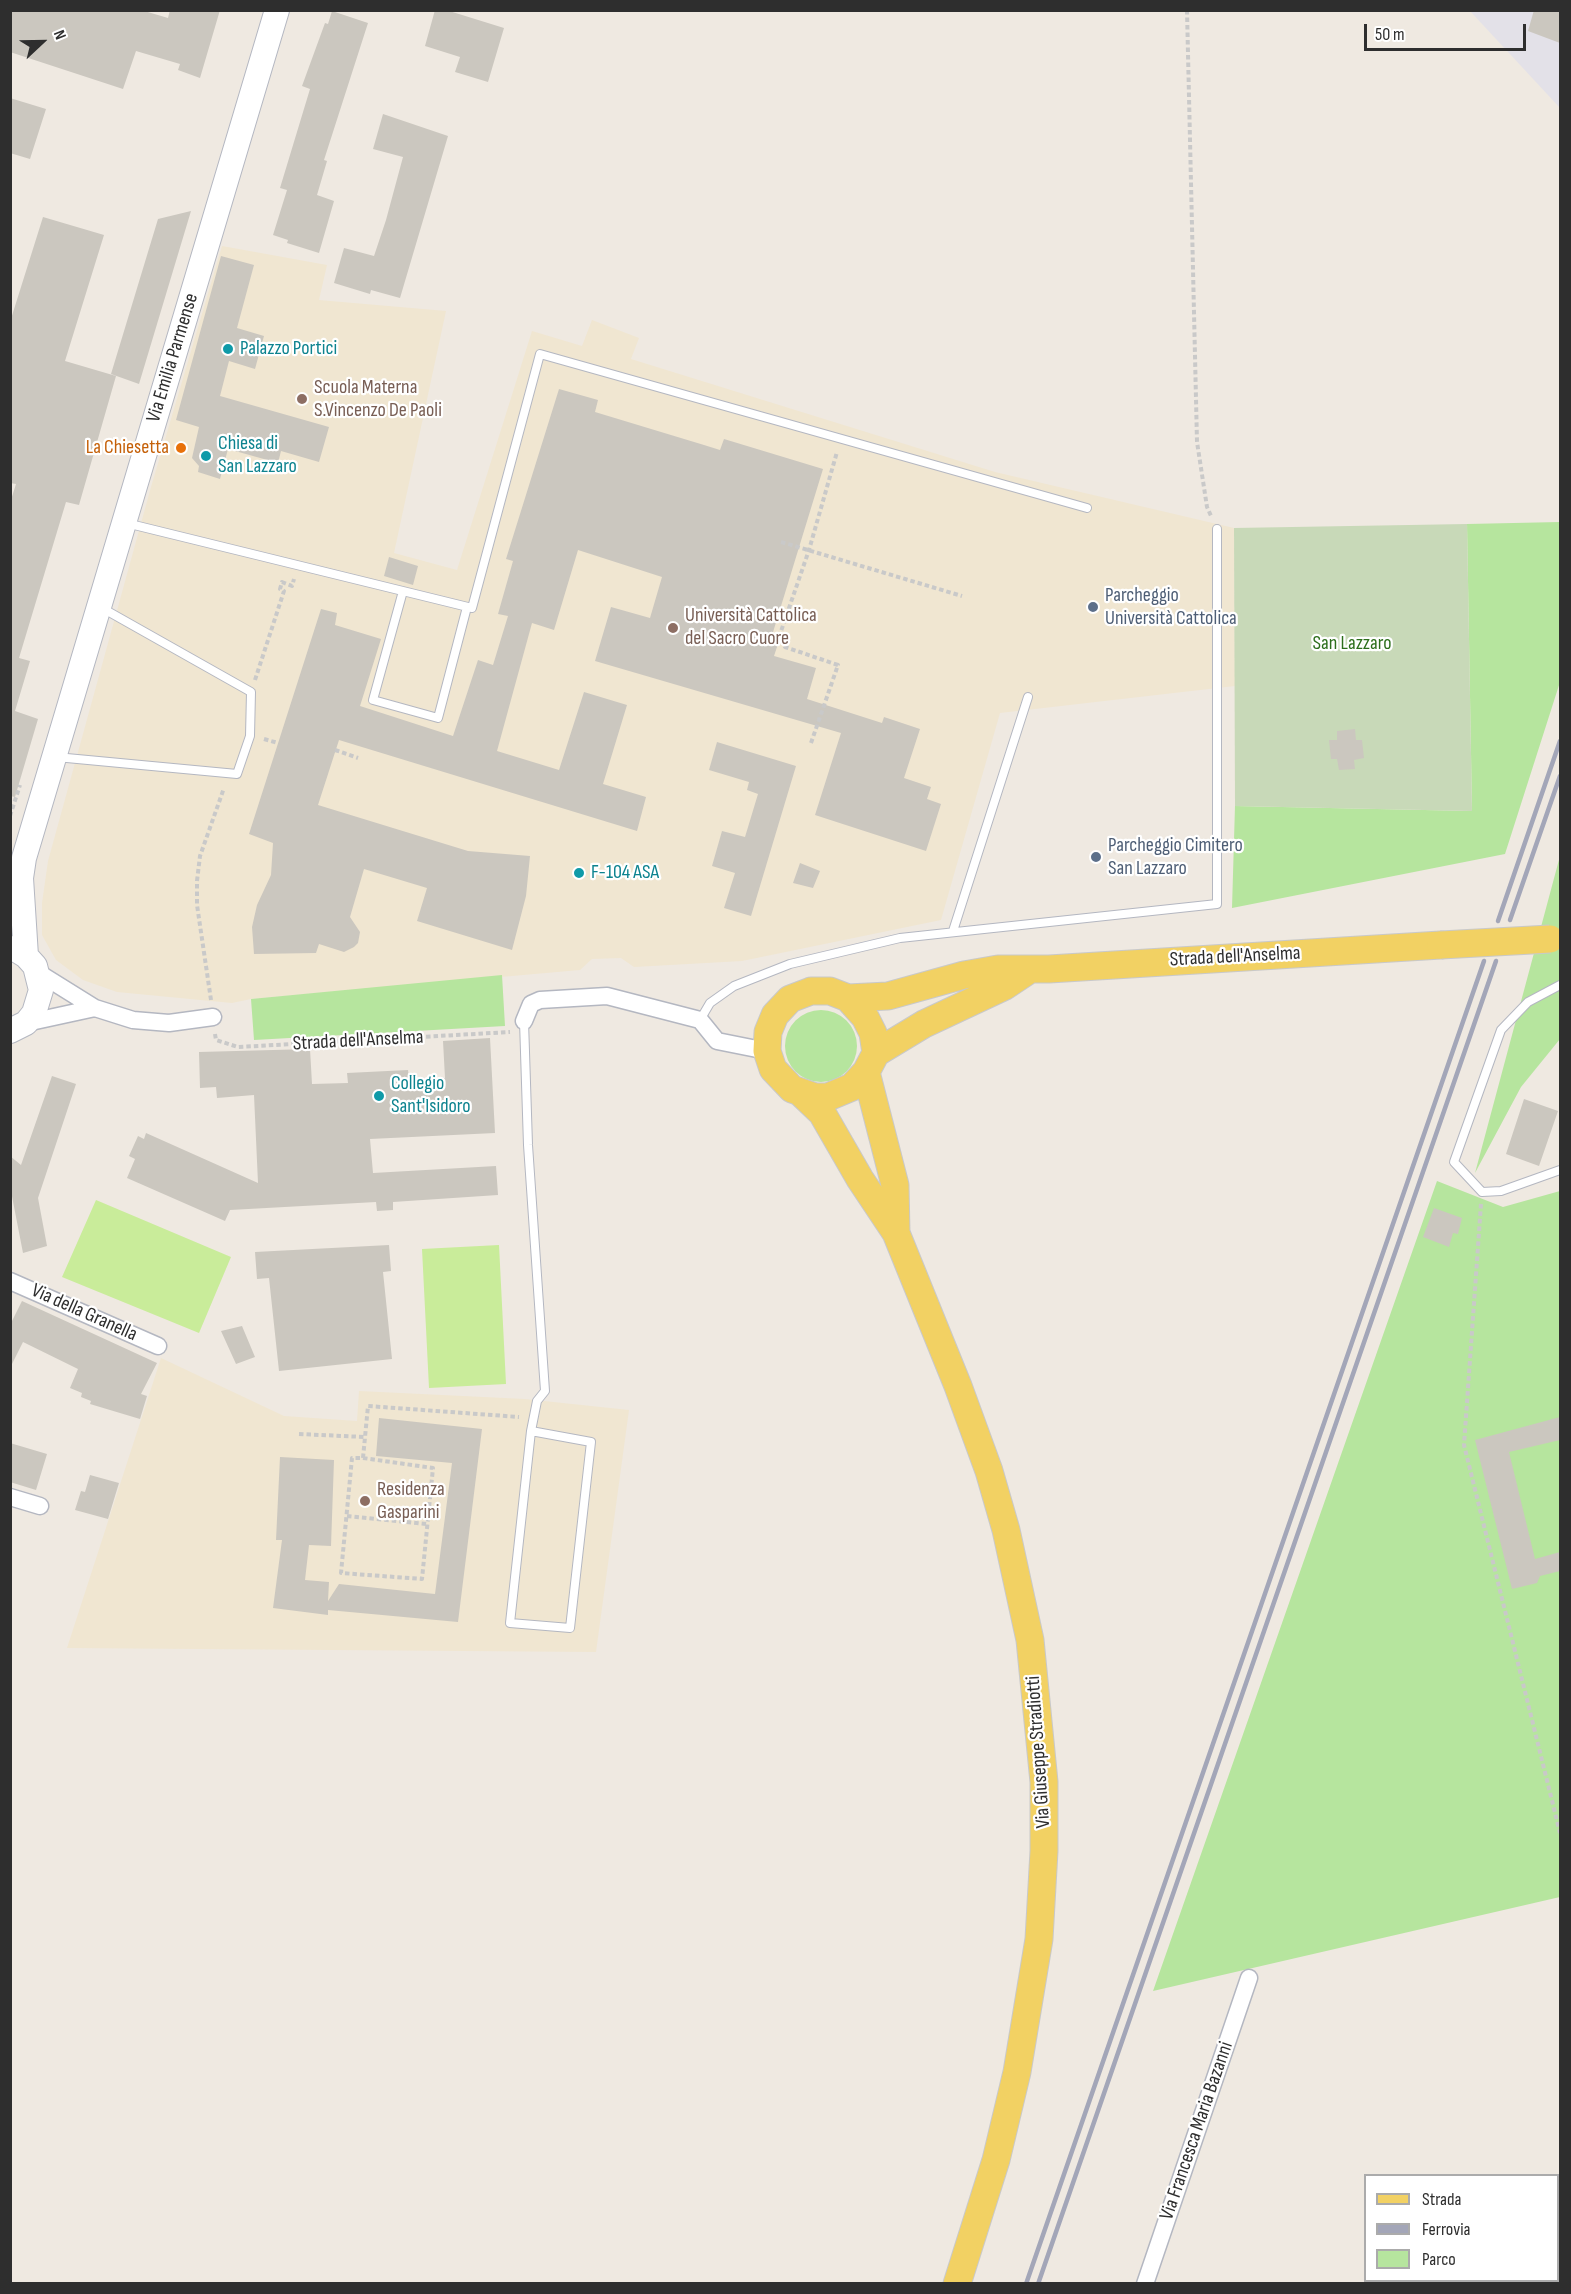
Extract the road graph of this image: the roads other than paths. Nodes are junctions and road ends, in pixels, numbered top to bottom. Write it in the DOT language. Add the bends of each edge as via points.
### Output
graph roads {
  1 [pos="277,10"];
  2 [pos="1087,508"];
  3 [pos="123,522"];
  4 [pos="1217,529"];
  5 [pos="403,591"];
  6 [pos="98,606"];
  7 [pos="470,607"];
  8 [pos="1028,697"];
  9 [pos="53,757"];
  10 [pos="16,887"];
  11 [pos="953,931"];
  12 [pos="1555,938"];
  13 [pos="24,956"];
  14 [pos="1029,970"];
  15 [pos="1560,985"];
  16 [pos="848,998"];
  17 [pos="95,1008"];
  18 [pos="213,1017"];
  19 [pos="700,1020"];
  20 [pos="524,1026"];
  21 [pos="18,1027"];
  22 [pos="767,1051"];
  23 [pos="871,1063"];
  24 [pos="802,1094"];
  25 [pos="1560,1170"];
  26 [pos="896,1233"];
  27 [pos="10,1281"];
  28 [pos="158,1346"];
  29 [pos="531,1431"];
  30 [pos="10,1497"];
  31 [pos="40,1506"];
  32 [pos="1249,1978"];
  33 [pos="957,2283"];
  34 [pos="1145,2283"];
  1 -- 3 [label="main road, Via Emilia Parmense"];
  2 -- 7 [label="lane" via="540,354"];
  3 -- 5 [label="lane"];
  3 -- 6 [label="main road, Via Emilia Parmense"];
  4 -- 11 [label="lane" via="1217,904"];
  5 -- 7 [label="lane"];
  5 -- 7 [label="lane" via="373,700 438,718"];
  6 -- 9 [label="main road, Via Emilia Parmense"];
  6 -- 9 [label="lane" via="251,692 250,736 237,774"];
  8 -- 11 [label="lane"];
  9 -- 10 [label="main road, Via Emilia Parmense"];
  10 -- 13 [label="main road, Via Emilia Parmense"];
  11 -- 19 [label="lane" via="900,938 790,964 720,994"];
  12 -- 14 [label="main road, Strada dell'Anselma, bridge"];
  13 -- 17 [label="street" via="42,975"];
  13 -- 21 [label="main road, Via Emilia Parmense" via="41,990 34,1014"];
  14 -- 16 [label="main road, Strada dell'Anselma" via="998,969 888,996"];
  14 -- 23 [label="main road, Strada dell'Anselma" via="1005,986 924,1024"];
  15 -- 25 [label="lane" via="1528,1002 1501,1030 1454,1162 1482,1192 1501,1191"];
  16 -- 22 [label="main road" via="821,990 790,999 775,1015 768,1032"];
  16 -- 23 [label="main road" via="873,1033"];
  17 -- 18 [label="street" via="133,1020 157,1022"];
  17 -- 21 [label="street"];
  19 -- 20 [label="street" via="607,996 540,999 531,1004"];
  19 -- 22 [label="street" via="717,1041"];
  20 -- 29 [label="lane" via="545,1391 537,1401"];
  22 -- 24 [label="main road" via="784,1084"];
  23 -- 24 [label="main road" via="852,1087 841,1093 815,1097"];
  23 -- 26 [label="main road, Via Giuseppe Stradiotti" via="895,1185"];
  24 -- 26 [label="main road, Via Giuseppe Stradiotti" via="822,1113"];
  26 -- 33 [label="main road, Via Giuseppe Stradiotti" via="958,1386 1006,1530 1030,1640 1044,1782 1041,1906 1032,1997 996,2160"];
  27 -- 28 [label="street, Via della Granella"];
  29 -- 29 [label="lane" via="510,1623 570,1628 591,1442"];
  30 -- 31 [label="street"];
  32 -- 34 [label="street, Via Francesca Maria Bazanni"];
}
